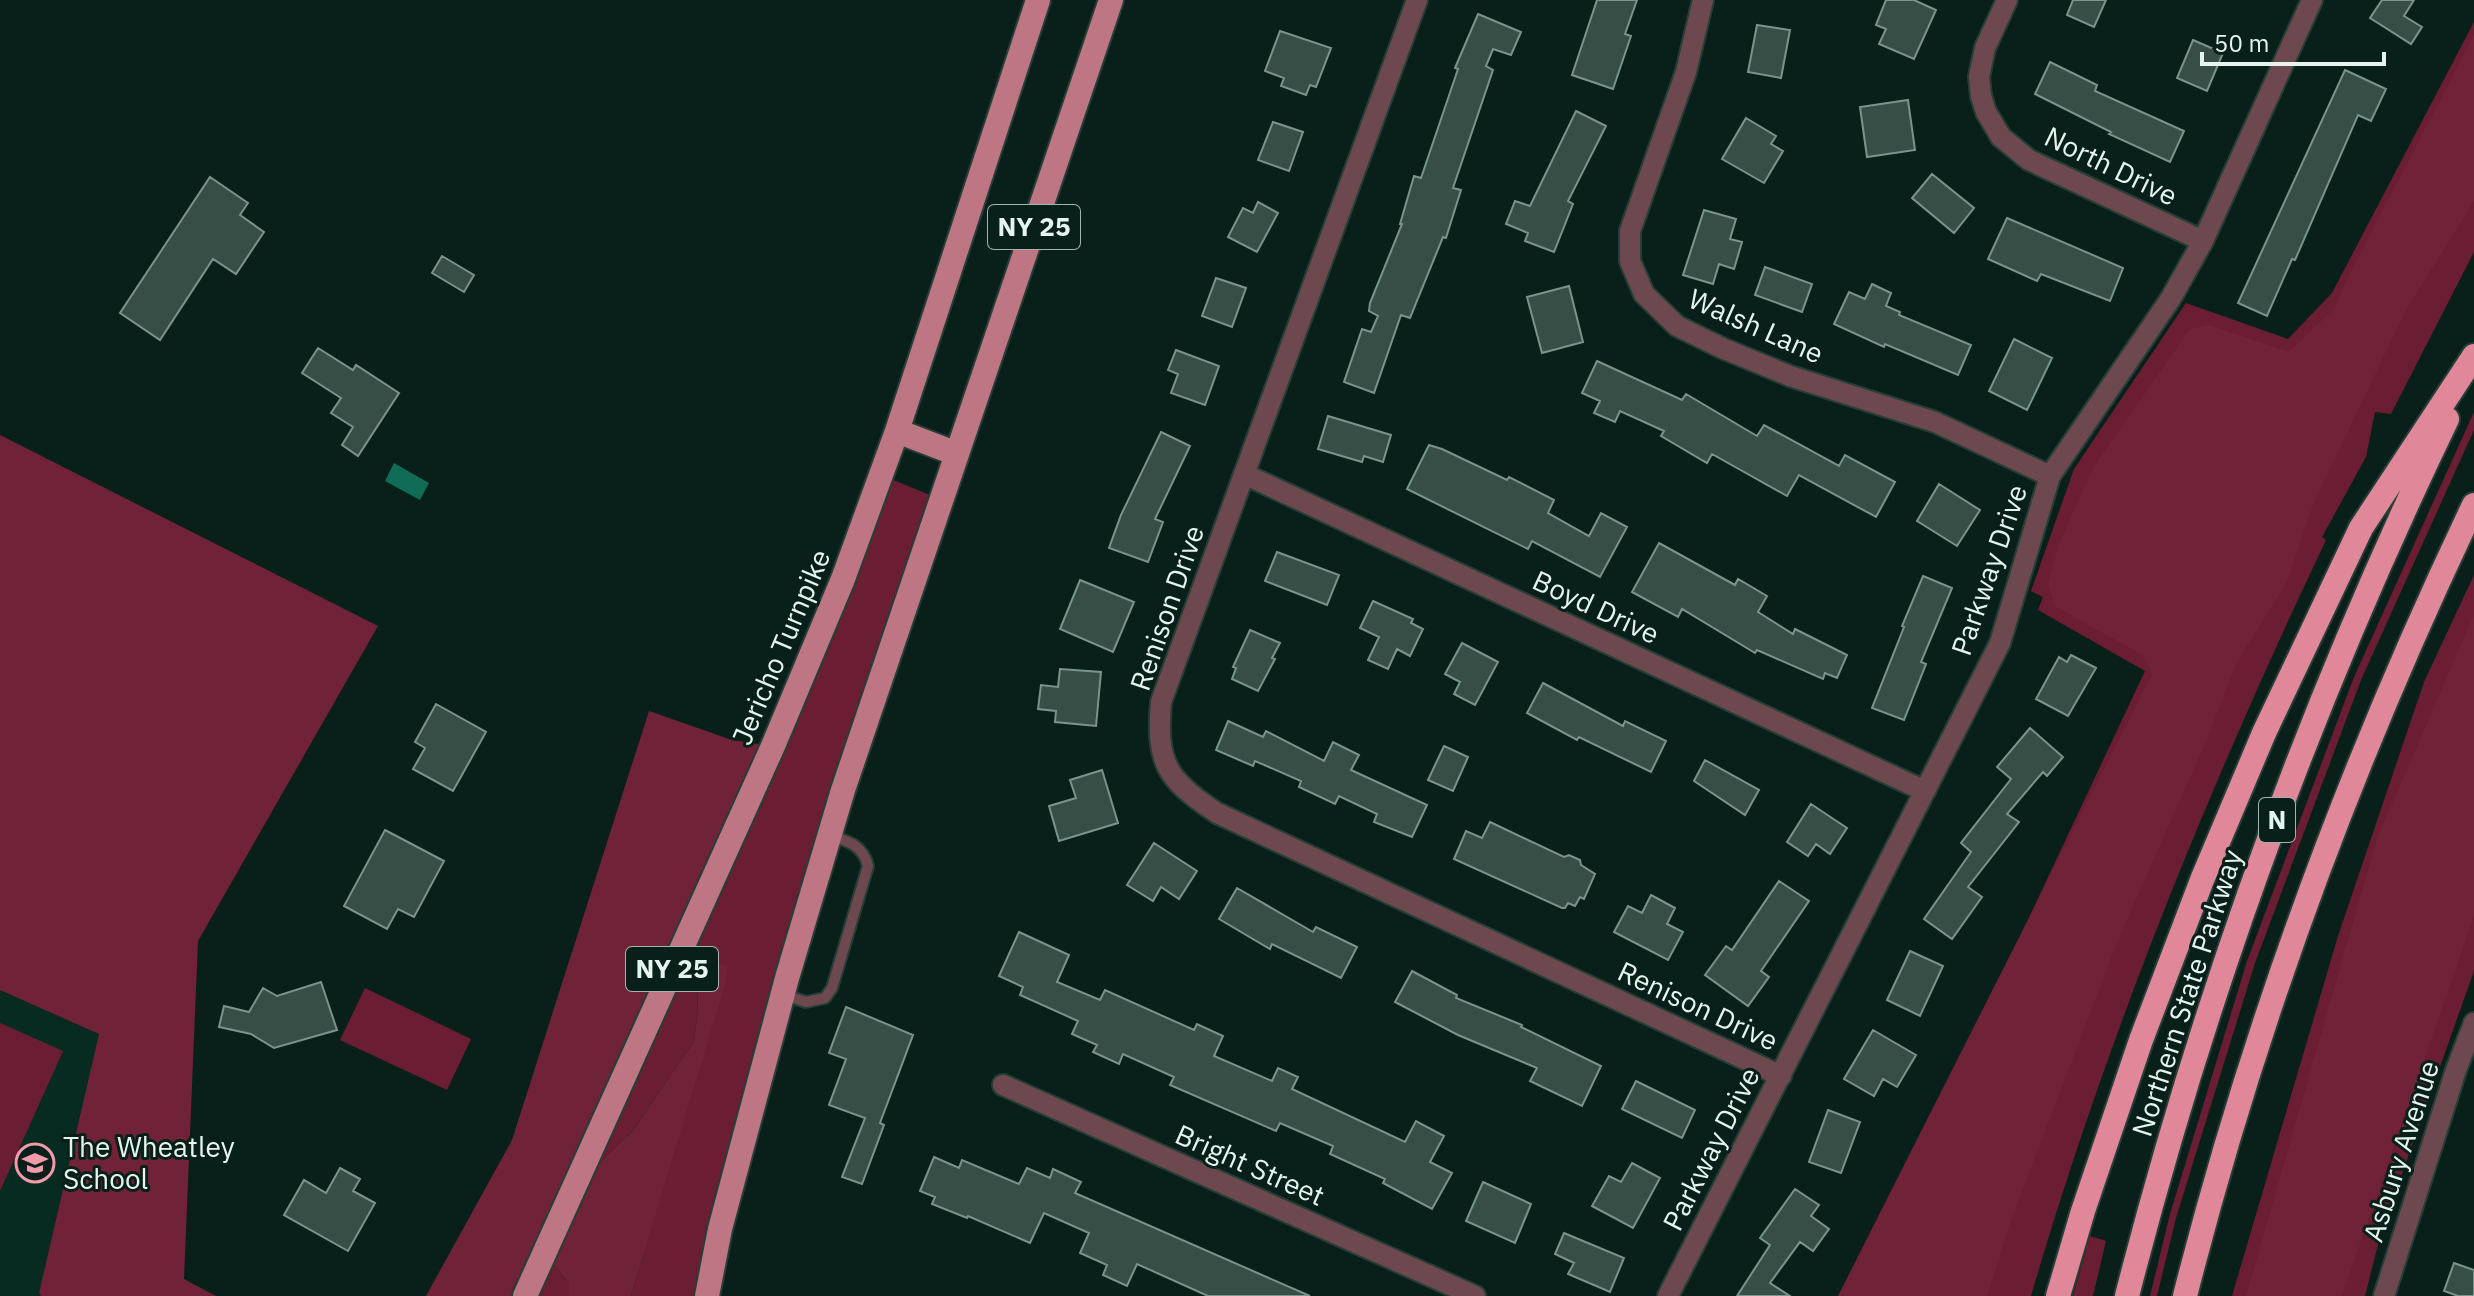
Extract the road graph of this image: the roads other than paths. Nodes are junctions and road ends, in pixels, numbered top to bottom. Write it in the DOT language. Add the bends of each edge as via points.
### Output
graph roads {
  1 [pos="1038,0"];
  2 [pos="1111,0"];
  3 [pos="1417,0"];
  4 [pos="1703,0"];
  5 [pos="2007,0"];
  6 [pos="2312,0"];
  7 [pos="2203,241"];
  8 [pos="2474,356"];
  9 [pos="2474,362"];
  10 [pos="897,431"];
  11 [pos="957,454"];
  12 [pos="1244,474"];
  13 [pos="2050,476"];
  14 [pos="2474,505"];
  15 [pos="1925,791"];
  16 [pos="829,835"];
  17 [pos="782,995"];
  18 [pos="2474,1023"];
  19 [pos="1781,1076"];
  20 [pos="1003,1085"];
  21 [pos="720,1229"];
  22 [pos="525,1296"];
  23 [pos="700,1296"];
  24 [pos="707,1296"];
  25 [pos="1475,1296"];
  26 [pos="1668,1296"];
  27 [pos="2058,1296"];
  28 [pos="2127,1296"];
  29 [pos="2185,1296"];
  30 [pos="2384,1296"];
  1 -- 10 [label="main road, Jericho Turnpike / NY 25"];
  2 -- 11 [label="main road, NY 25"];
  3 -- 12 [label="street, Renison Drive"];
  4 -- 13 [label="street, Walsh Lane" via="1686,72 1630,231 1630,261 1644,294 1677,326 1722,348 1790,376 1935,422"];
  5 -- 7 [label="street, North Drive" via="1985,48 1979,77 1986,112 2001,137 2029,160"];
  6 -- 7 [label="street, Parkway Drive"];
  7 -- 13 [label="street, Parkway Drive" via="2171,298"];
  8 -- 27 [label="highway" via="2361,528 2264,733 2141,1040"];
  9 -- 28 [label="highway, Northern State Parkway / N" via="2369,590 2271,837 2186,1087"];
  10 -- 11 [label="main road"];
  10 -- 22 [label="main road, Jericho Turnpike / NY 25" via="797,691"];
  11 -- 16 [label="main road, NY 25"];
  12 -- 15 [label="street, Boyd Drive"];
  12 -- 19 [label="street, Renison Drive" via="1161,702 1158,738 1177,782 1217,813"];
  13 -- 15 [label="street, Parkway Drive" via="2000,643"];
  14 -- 29 [label="highway, N" via="2382,711 2292,946"];
  15 -- 19 [label="street, Parkway Drive"];
  16 -- 17 [label="main road, NY 25"];
  16 -- 17 [label="lane" via="855,844 866,856 864,882 825,998 806,1002"];
  17 -- 21 [label="main road, NY 25"];
  18 -- 30 [label="street, Asbury Avenue"];
  19 -- 26 [label="street, Parkway Drive"];
  20 -- 25 [label="street, Bright Street"];
  21 -- 23 [label="main road"];
  21 -- 24 [label="main road, NY 25"];
}
